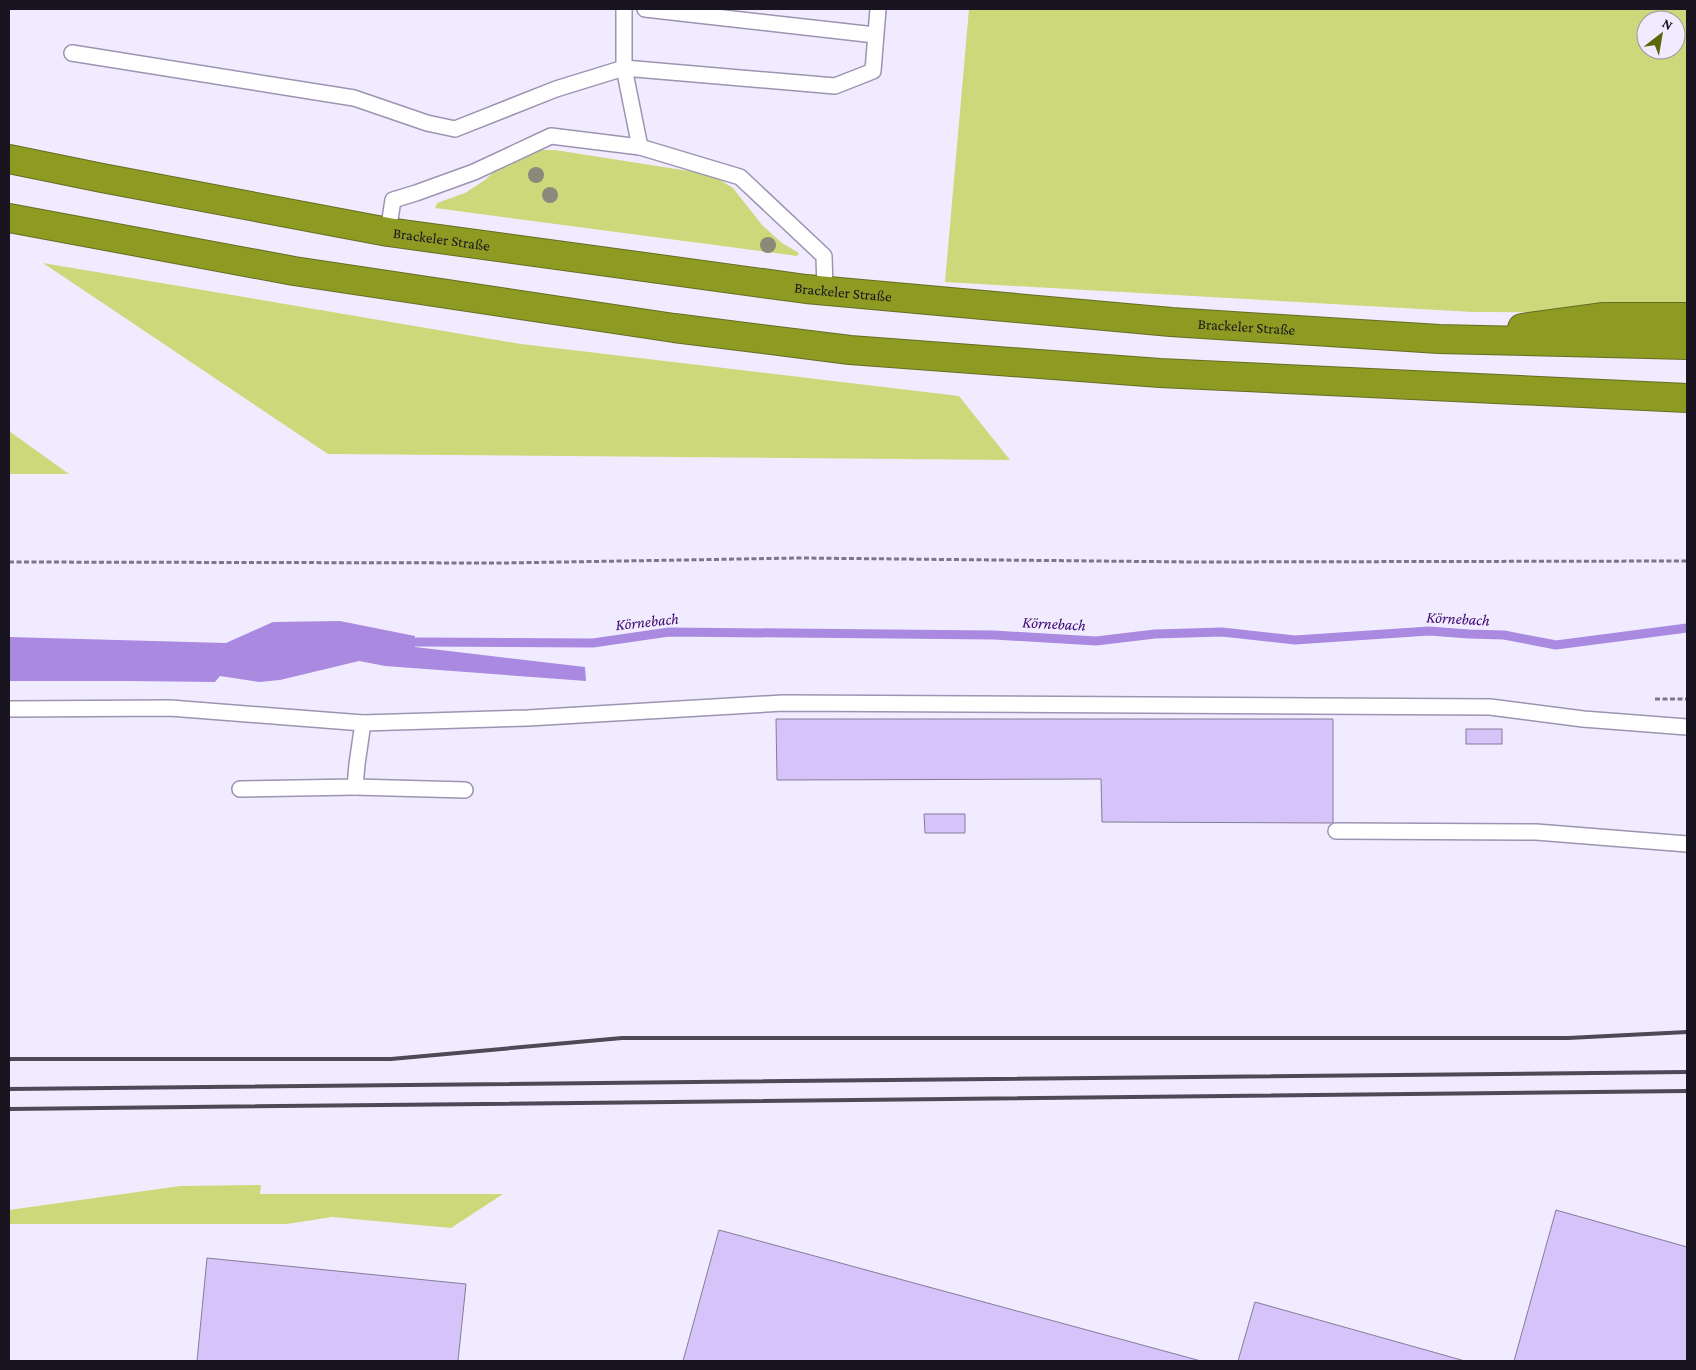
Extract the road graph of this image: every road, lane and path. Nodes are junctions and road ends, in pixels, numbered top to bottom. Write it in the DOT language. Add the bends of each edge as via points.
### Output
graph roads {
  1 [pos="624,9"];
  2 [pos="645,9"];
  3 [pos="878,9"];
  4 [pos="875,35"];
  5 [pos="72,53"];
  6 [pos="624,68"];
  7 [pos="640,147"];
  8 [pos="9,159"];
  9 [pos="9,218"];
  10 [pos="388,232"];
  11 [pos="824,289"];
  12 [pos="1687,317"];
  13 [pos="1439,339"];
  14 [pos="1687,345"];
  15 [pos="1687,398"];
  16 [pos="1687,561"];
  17 [pos="9,562"];
  18 [pos="9,709"];
  19 [pos="363,723"];
  20 [pos="1687,727"];
  21 [pos="355,787"];
  22 [pos="240,789"];
  23 [pos="465,790"];
  24 [pos="1336,831"];
  25 [pos="1687,844"];
  1 -- 6 [label="lane"];
  2 -- 4 [label="lane"];
  3 -- 4 [label="lane"];
  4 -- 6 [label="lane" via="872,71 835,86"];
  5 -- 6 [label="lane" via="354,98 455,129 556,89"];
  6 -- 7 [label="lane"];
  7 -- 10 [label="lane" via="551,136 474,172 393,200"];
  7 -- 11 [label="lane" via="740,177 824,256"];
  8 -- 10 [label="highway, Brackeler Straße"];
  9 -- 15 [label="highway" via="294,271 674,328 850,350 1160,373"];
  10 -- 11 [label="highway, Brackeler Straße"];
  11 -- 13 [label="highway, Brackeler Straße" via="1171,322"];
  12 -- 13 [label="highway" via="1602,317"];
  13 -- 14 [label="highway, Brackeler Straße"];
  16 -- 17 [label="path" via="1195,562 801,558 513,562"];
  18 -- 19 [label="lane" via="170,708"];
  19 -- 20 [label="lane" via="528,718 793,703 1490,707 1583,720"];
  19 -- 21 [label="lane"];
  21 -- 22 [label="lane"];
  21 -- 23 [label="lane"];
  24 -- 25 [label="lane" via="1536,832"];
}
